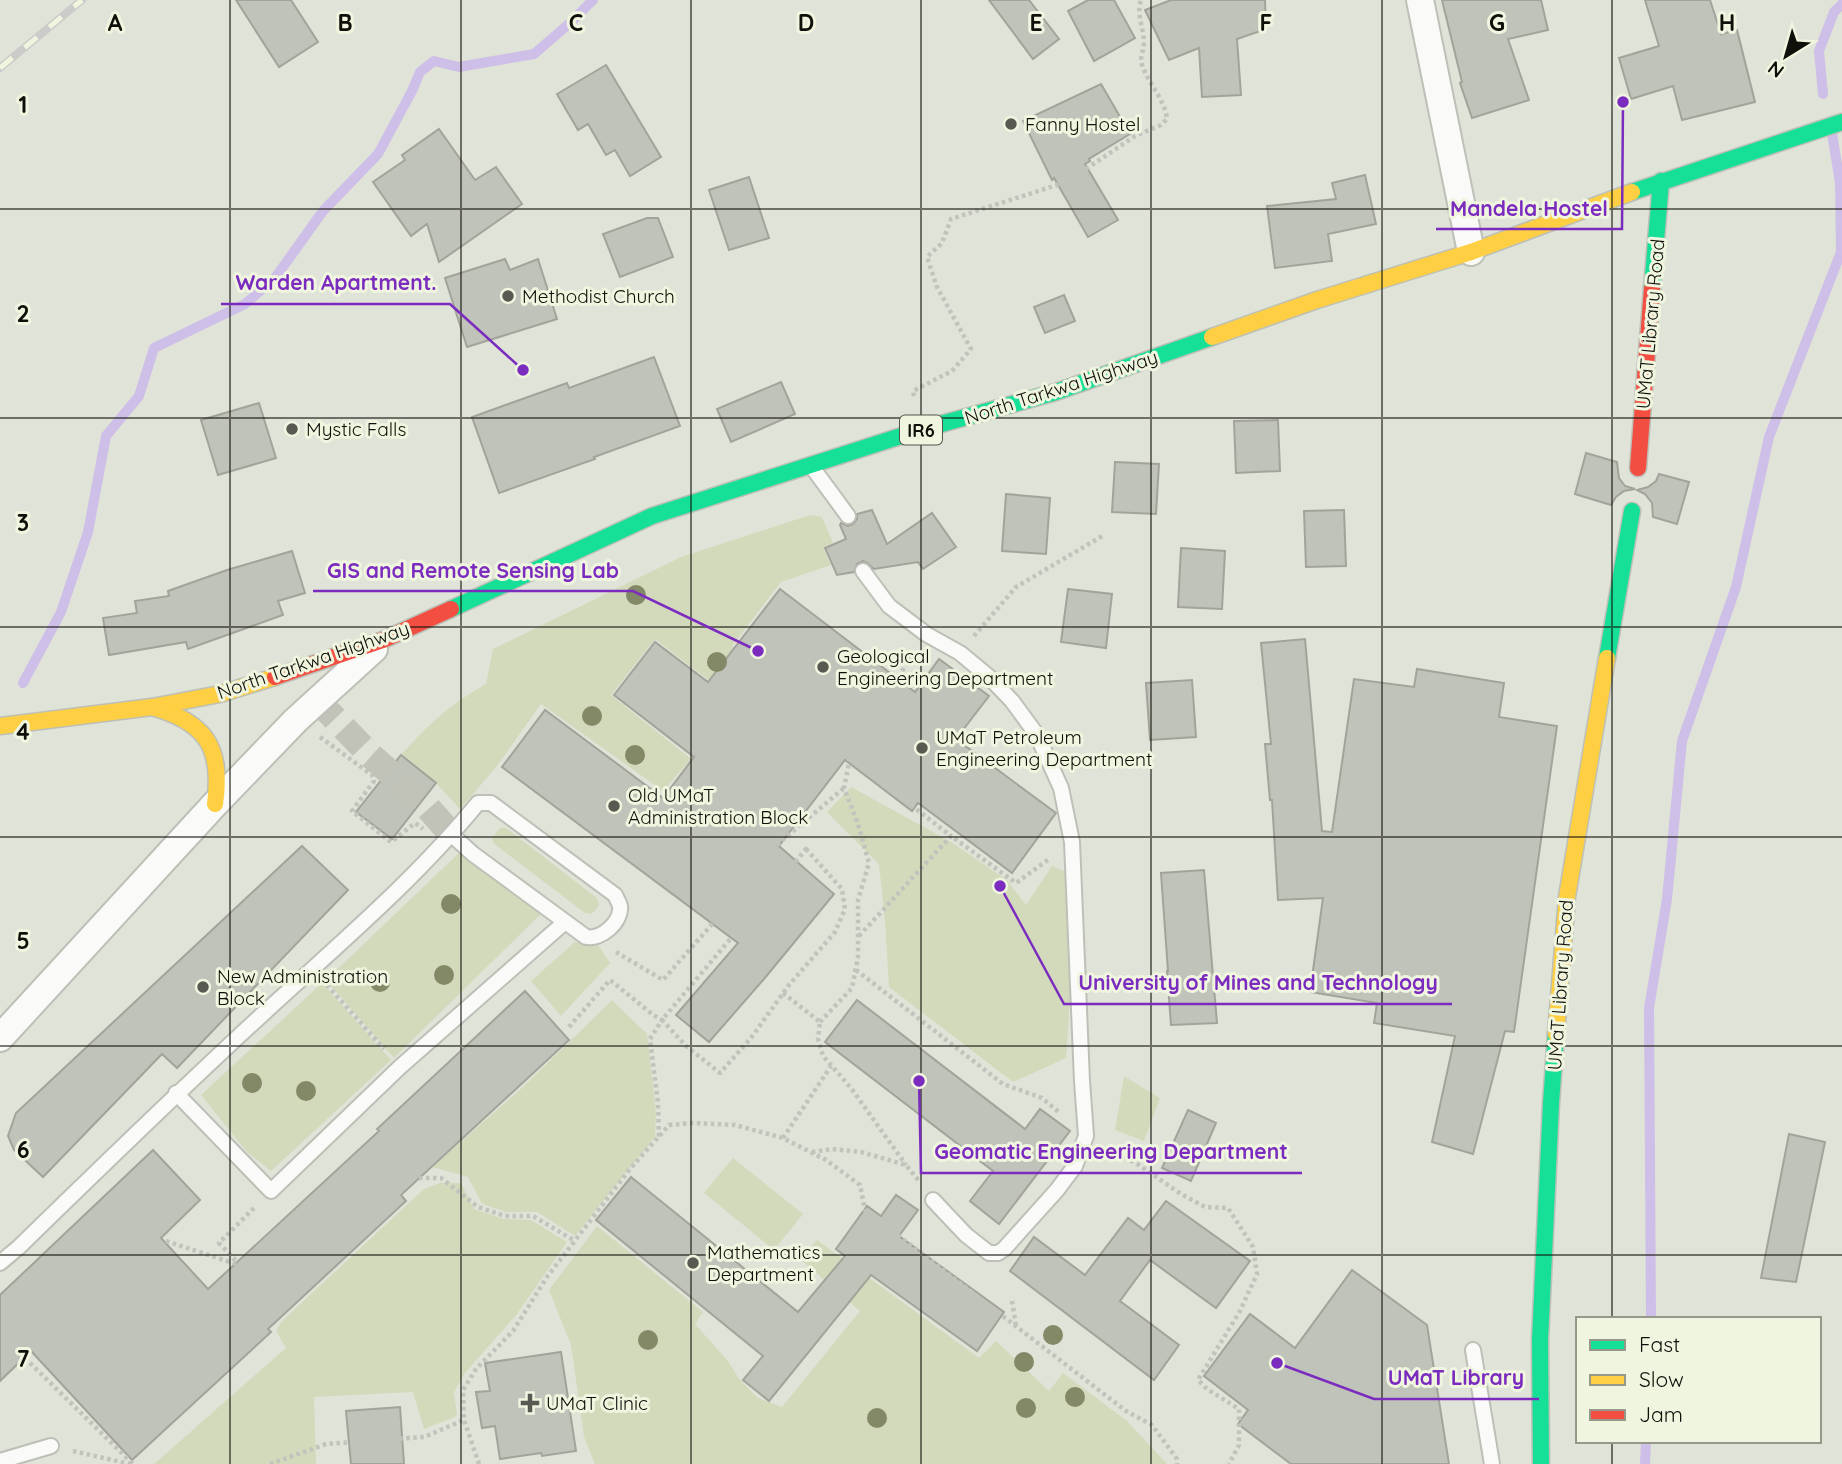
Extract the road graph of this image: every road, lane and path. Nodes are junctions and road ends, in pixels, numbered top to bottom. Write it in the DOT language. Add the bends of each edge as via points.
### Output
graph roads {
  1 [pos="1141,0"];
  2 [pos="1420,0"];
  3 [pos="1842,122"];
  4 [pos="1661,181"];
  5 [pos="1471,252"];
  6 [pos="913,391"];
  7 [pos="811,466"];
  8 [pos="1638,468"];
  9 [pos="1632,511"];
  10 [pos="848,516"];
  11 [pos="1104,535"];
  12 [pos="863,571"];
  13 [pos="926,634"];
  14 [pos="383,640"];
  15 [pos="960,653"];
  16 [pos="152,707"];
  17 [pos="296,720"];
  18 [pos="0,726"];
  19 [pos="849,758"];
  20 [pos="844,789"];
  21 [pos="215,804"];
  22 [pos="452,835"];
  23 [pos="951,836"];
  24 [pos="1072,842"];
  25 [pos="440,848"];
  26 [pos="741,888"];
  27 [pos="721,914"];
  28 [pos="565,922"];
  29 [pos="858,936"];
  30 [pos="594,939"];
  31 [pos="312,969"];
  32 [pos="856,970"];
  33 [pos="783,993"];
  34 [pos="663,1020"];
  35 [pos="820,1022"];
  36 [pos="569,1027"];
  37 [pos="0,1038"];
  38 [pos="831,1066"];
  39 [pos="400,1067"];
  40 [pos="176,1093"];
  41 [pos="1086,1136"];
  42 [pos="659,1138"];
  43 [pos="783,1138"];
  44 [pos="811,1152"];
  45 [pos="906,1165"];
  46 [pos="420,1169"];
  47 [pos="412,1178"];
  48 [pos="271,1191"];
  49 [pos="399,1193"];
  50 [pos="933,1200"];
  51 [pos="166,1241"];
  52 [pos="575,1241"];
  53 [pos="0,1263"];
  54 [pos="240,1265"];
  55 [pos="1012,1301"];
  56 [pos="283,1304"];
  57 [pos="1016,1326"];
  58 [pos="1474,1350"];
  59 [pos="30,1363"];
  60 [pos="464,1420"];
  61 [pos="51,1446"];
  62 [pos="0,1461"];
  63 [pos="131,1464"];
  64 [pos="270,1464"];
  65 [pos="480,1464"];
  66 [pos="1177,1464"];
  67 [pos="1229,1464"];
  68 [pos="1492,1464"];
  69 [pos="1541,1464"];
  1 -- 6 [label="path" via="1138,8 1144,44 1140,57 1167,119 1074,177 951,219 942,243 927,257 937,287 971,349 952,371"];
  2 -- 5 [label="street"];
  3 -- 4 [label="main road, North Tarkwa Highway / IR6"];
  4 -- 5 [label="main road, North Tarkwa Highway / IR6"];
  4 -- 8 [label="main road, UMaT Library Road"];
  5 -- 7 [label="main road, North Tarkwa Highway / IR6" via="1317,300 1056,392"];
  7 -- 10 [label="lane"];
  7 -- 14 [label="main road, North Tarkwa Highway / IR6" via="652,516"];
  9 -- 69 [label="main road, UMaT Library Road" via="1567,897 1540,1340"];
  11 -- 15 [label="path" via="1016,587"];
  12 -- 13 [label="lane" via="889,606"];
  13 -- 15 [label="lane"];
  13 -- 19 [label="path"];
  14 -- 16 [label="main road, North Tarkwa Highway / IR6" via="220,694"];
  14 -- 17 [label="street"];
  15 -- 24 [label="lane" via="1012,701 1037,735 1061,788"];
  16 -- 18 [label="main road, North Tarkwa Highway / IR6"];
  16 -- 21 [label="main road" via="183,717 207,740 219,771"];
  17 -- 21 [label="street"];
  17 -- 25 [label="path" via="372,775 374,781 352,811 391,842 415,823"];
  19 -- 20 [label="path"];
  19 -- 23 [label="path"];
  20 -- 26 [label="path" via="772,849"];
  20 -- 29 [label="path" via="869,863 858,900"];
  21 -- 37 [label="street"];
  22 -- 25 [label="lane"];
  22 -- 28 [label="lane"];
  22 -- 30 [label="lane" via="478,803 491,803 615,895 619,917"];
  23 -- 24 [label="path" via="1016,883"];
  23 -- 29 [label="path"];
  24 -- 41 [label="lane"];
  25 -- 31 [label="lane"];
  27 -- 30 [label="path" via="663,980"];
  28 -- 30 [label="lane"];
  28 -- 39 [label="lane"];
  29 -- 32 [label="path"];
  31 -- 39 [label="path"];
  31 -- 40 [label="lane"];
  32 -- 35 [label="path" via="852,988"];
  32 -- 41 [label="path" via="1003,1084 1042,1098"];
  33 -- 34 [label="path" via="720,1073"];
  33 -- 34 [label="path" via="835,932 845,909 842,889 806,849"];
  33 -- 35 [label="path"];
  34 -- 36 [label="path" via="610,980"];
  34 -- 42 [label="path" via="650,1039"];
  35 -- 38 [label="path" via="822,1056"];
  38 -- 43 [label="path"];
  38 -- 45 [label="path"];
  39 -- 48 [label="lane"];
  40 -- 48 [label="lane"];
  40 -- 53 [label="lane"];
  41 -- 50 [label="lane" via="1063,1182 998,1253 989,1253 966,1235"];
  41 -- 67 [label="path" via="1181,1194 1205,1206 1228,1208 1253,1247 1257,1274 1198,1380 1239,1409 1239,1445"];
  42 -- 43 [label="path" via="669,1125 693,1124 735,1125"];
  42 -- 52 [label="path"];
  43 -- 44 [label="path"];
  44 -- 45 [label="path" via="860,1152"];
  44 -- 57 [label="path" via="860,1185 865,1210"];
  45 -- 50 [label="path"];
  46 -- 47 [label="path"];
  47 -- 49 [label="path"];
  47 -- 52 [label="path" via="441,1178 478,1207 505,1216 534,1216"];
  48 -- 54 [label="path" via="219,1243"];
  51 -- 54 [label="path"];
  52 -- 60 [label="path" via="513,1331 476,1369 463,1390"];
  54 -- 56 [label="path" via="280,1307"];
  55 -- 57 [label="path"];
  57 -- 66 [label="path" via="1126,1411 1152,1425"];
  58 -- 68 [label="lane"];
  59 -- 63 [label="path"];
  60 -- 64 [label="path" via="424,1437 326,1444"];
  60 -- 65 [label="path"];
  61 -- 62 [label="lane"];
  61 -- 63 [label="path"];
}
